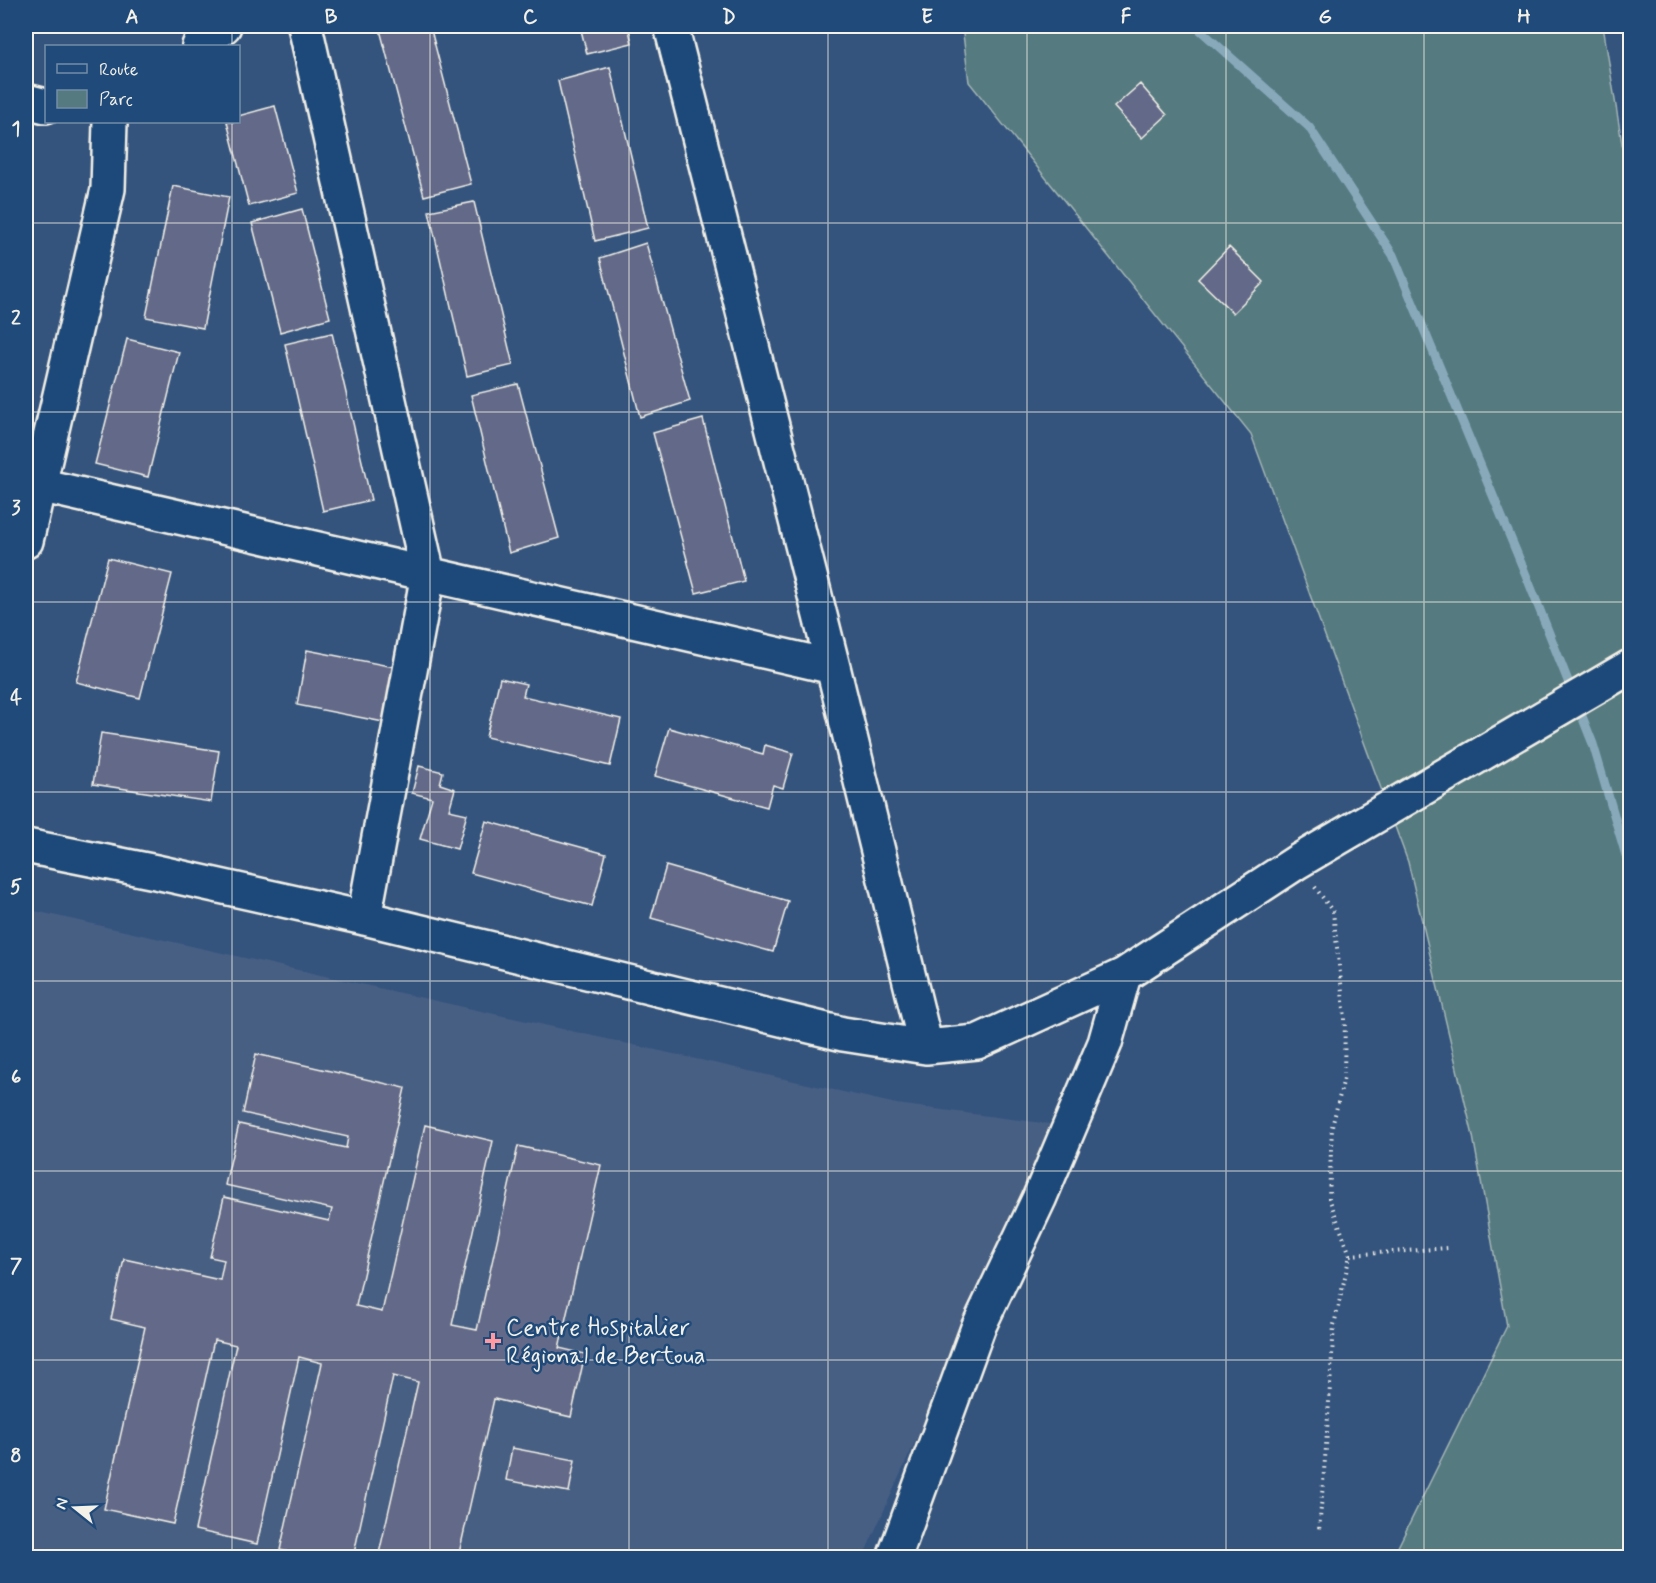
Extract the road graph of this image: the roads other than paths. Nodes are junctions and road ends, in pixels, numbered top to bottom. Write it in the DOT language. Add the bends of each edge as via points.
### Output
graph roads {
  1 [pos="224,26"];
  2 [pos="305,26"];
  3 [pos="671,26"];
  4 [pos="200,45"];
  5 [pos="26,101"];
  6 [pos="45,106"];
  7 [pos="110,123"];
  8 [pos="39,485"];
  9 [pos="26,541"];
  10 [pos="428,574"];
  11 [pos="833,667"];
  12 [pos="1630,667"];
  13 [pos="26,846"];
  14 [pos="364,918"];
  15 [pos="1124,975"];
  16 [pos="926,1047"];
  17 [pos="894,1557"];
  1 -- 4 [label="street"];
  2 -- 10 [label="street"];
  3 -- 11 [label="street"];
  5 -- 6 [label="street"];
  7 -- 8 [label="street" via="108,189"];
  8 -- 9 [label="street"];
  8 -- 10 [label="street"];
  10 -- 11 [label="street"];
  10 -- 14 [label="street"];
  11 -- 16 [label="street"];
  12 -- 15 [label="street" via="1297,862"];
  13 -- 14 [label="street"];
  14 -- 16 [label="street" via="843,1034"];
  15 -- 16 [label="street" via="976,1042"];
  15 -- 17 [label="street" via="1105,1043 1039,1200 978,1328"];
}
